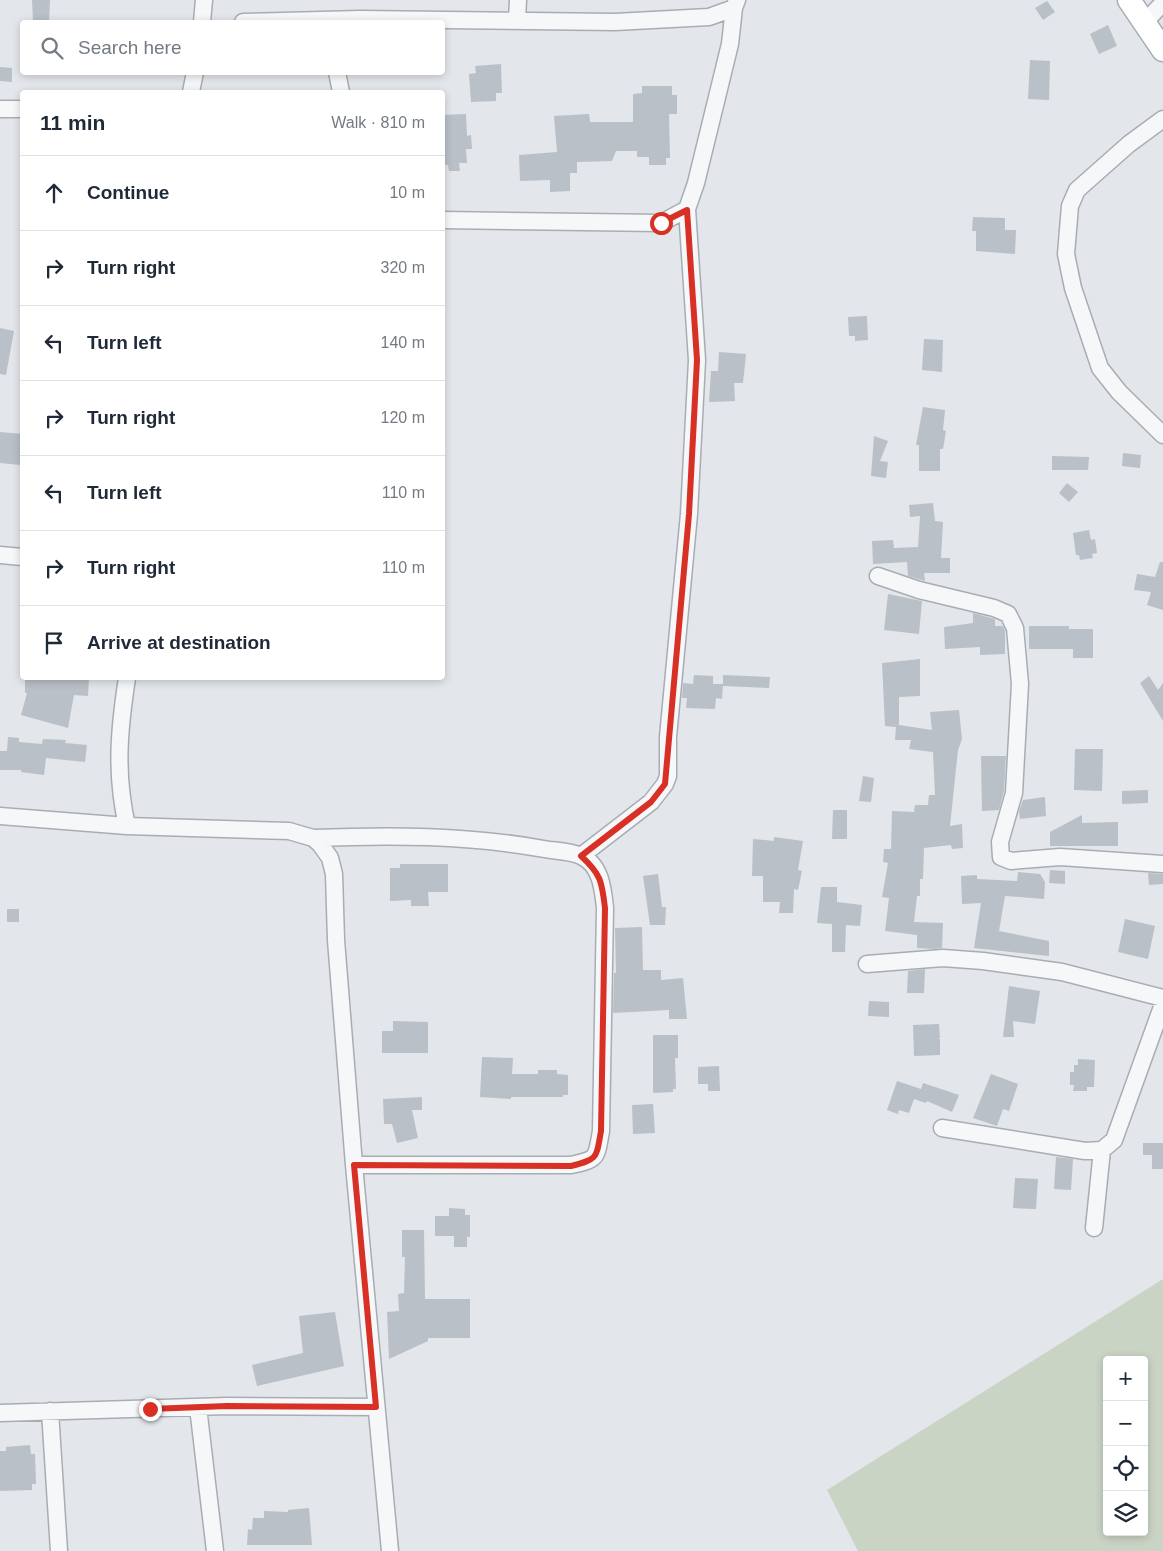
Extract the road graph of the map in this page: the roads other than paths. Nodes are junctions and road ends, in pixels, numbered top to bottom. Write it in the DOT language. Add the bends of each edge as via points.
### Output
graph roads {
  1 [pos="204,0"];
  2 [pos="518,0"];
  3 [pos="1129,0"];
  4 [pos="1163,3"];
  5 [pos="736,4"];
  6 [pos="202,20"];
  7 [pos="445,20"];
  8 [pos="517,20"];
  9 [pos="1144,23"];
  10 [pos="1163,50"];
  11 [pos="194,75"];
  12 [pos="338,75"];
  13 [pos="191,90"];
  14 [pos="341,90"];
  15 [pos="0,109"];
  16 [pos="20,109"];
  17 [pos="1163,119"];
  18 [pos="687,210"];
  19 [pos="445,220"];
  20 [pos="1163,435"];
  21 [pos="0,555"];
  22 [pos="20,557"];
  23 [pos="878,576"];
  24 [pos="127,680"];
  25 [pos="0,816"];
  26 [pos="127,826"];
  27 [pos="313,838"];
  28 [pos="581,856"];
  29 [pos="1163,864"];
  30 [pos="867,964"];
  31 [pos="1163,998"];
  32 [pos="1163,1004"];
  33 [pos="942,1128"];
  34 [pos="1102,1150"];
  35 [pos="354,1165"];
  36 [pos="1094,1228"];
  37 [pos="198,1407"];
  38 [pos="376,1407"];
  39 [pos="50,1411"];
  40 [pos="0,1413"];
  41 [pos="60,1551"];
  42 [pos="215,1551"];
  43 [pos="390,1551"];
  1 -- 6 [label="street"];
  2 -- 8 [label="street"];
  3 -- 9 [label="street"];
  4 -- 9 [label="street"];
  5 -- 8 [label="street" via="709,17 583,22"];
  5 -- 18 [label="street" via="730,44"];
  7 -- 8 [label="street"];
  9 -- 10 [label="street"];
  11 -- 13 [label="street"];
  12 -- 14 [label="street"];
  15 -- 16 [label="street"];
  17 -- 20 [label="street" via="1077,190 1070,206 1066,254 1073,288 1100,368 1119,392"];
  18 -- 19 [label="street" via="661,223"];
  18 -- 28 [label="street" via="697,360 689,514 668,737 668,776 651,802"];
  21 -- 22 [label="street"];
  23 -- 29 [label="street" via="919,590 994,608 1008,614 1015,628 1020,684 1014,784 1000,842 1001,858 1011,861 1060,858"];
  24 -- 26 [label="street" via="118,754 120,794"];
  25 -- 26 [label="street"];
  26 -- 27 [label="street" via="289,831"];
  27 -- 28 [label="street" via="379,835 463,838"];
  27 -- 35 [label="street" via="330,858 334,874 336,940"];
  28 -- 35 [label="street" via="596,870 605,908 601,1131 597,1153 591,1161 571,1166"];
  30 -- 31 [label="street" via="943,958 983,961 1062,972"];
  32 -- 34 [label="street" via="1114,1140"];
  33 -- 34 [label="street" via="1085,1151"];
  34 -- 36 [label="street"];
  35 -- 38 [label="street"];
  37 -- 38 [label="street"];
  37 -- 39 [label="street"];
  37 -- 42 [label="street"];
  38 -- 43 [label="street"];
  39 -- 40 [label="street"];
  39 -- 41 [label="street"];
}
